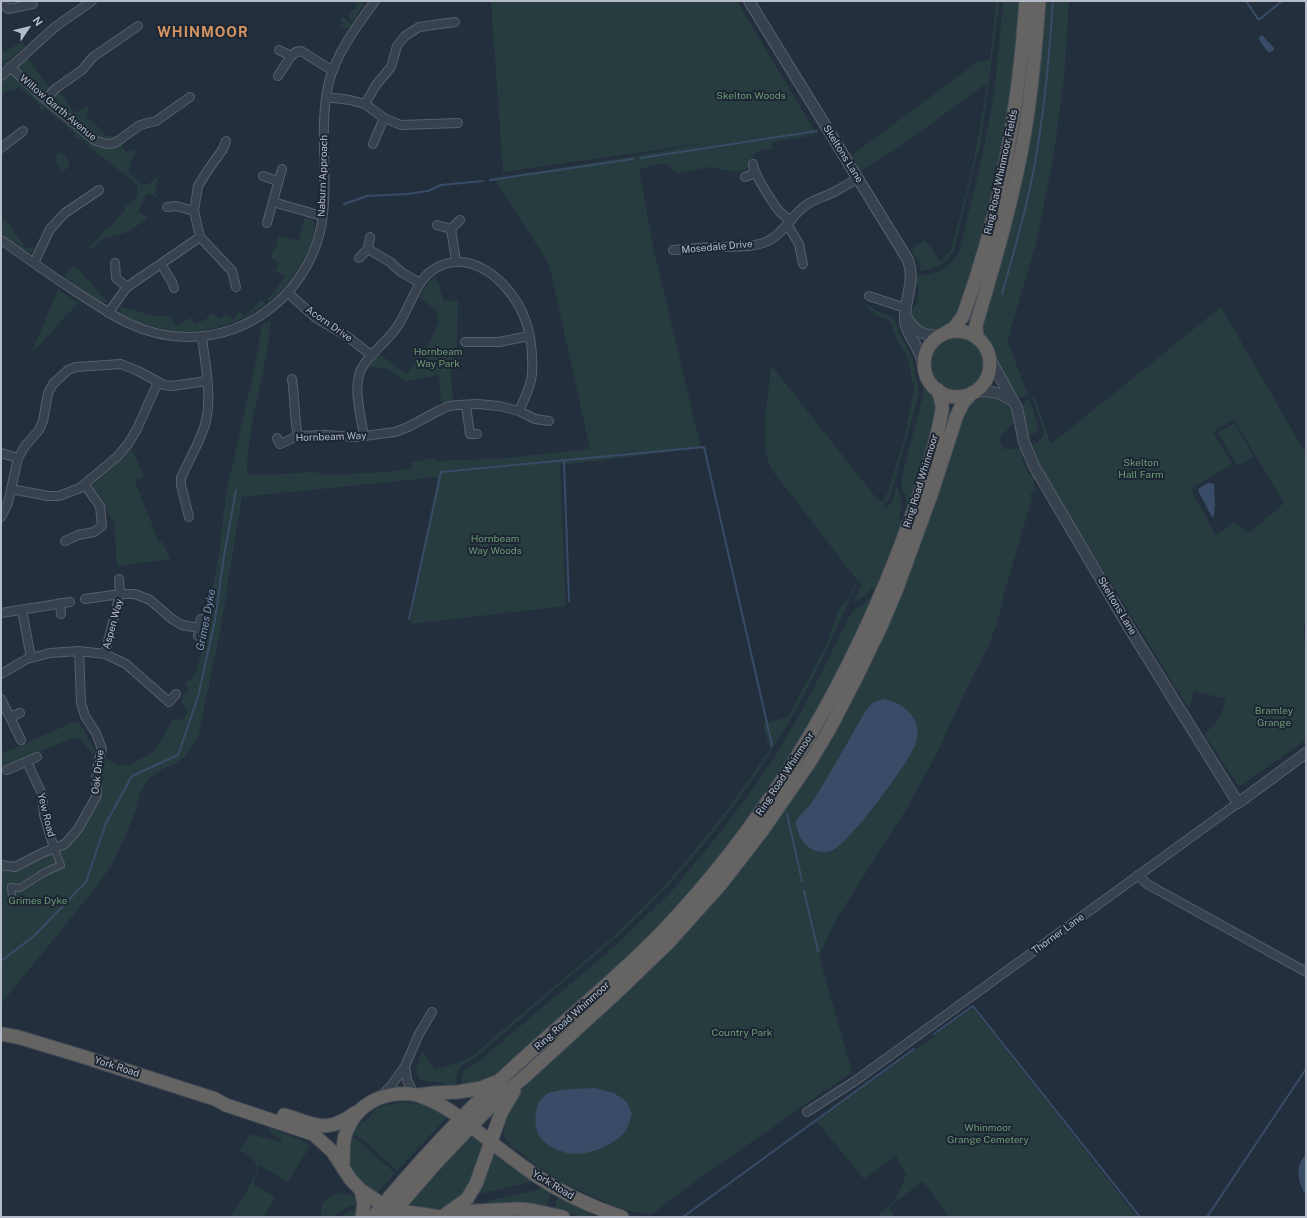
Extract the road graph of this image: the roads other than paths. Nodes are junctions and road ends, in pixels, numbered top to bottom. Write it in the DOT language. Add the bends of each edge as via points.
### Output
graph roads {
  1 [pos="92,1"];
  2 [pos="375,1"];
  3 [pos="749,1"];
  4 [pos="1026,1"];
  5 [pos="1039,1"];
  6 [pos="1,2"];
  7 [pos="33,4"];
  8 [pos="455,22"];
  9 [pos="138,26"];
  10 [pos="279,50"];
  11 [pos="291,56"];
  12 [pos="10,67"];
  13 [pos="333,71"];
  14 [pos="1,76"];
  15 [pos="278,76"];
  16 [pos="190,97"];
  17 [pos="326,97"];
  18 [pos="46,100"];
  19 [pos="365,104"];
  20 [pos="384,118"];
  21 [pos="458,123"];
  22 [pos="23,131"];
  23 [pos="226,141"];
  24 [pos="373,144"];
  25 [pos="1,148"];
  26 [pos="753,164"];
  27 [pos="282,169"];
  28 [pos="755,173"];
  29 [pos="263,176"];
  30 [pos="745,177"];
  31 [pos="858,178"];
  32 [pos="278,181"];
  33 [pos="99,190"];
  34 [pos="273,202"];
  35 [pos="167,207"];
  36 [pos="194,211"];
  37 [pos="322,216"];
  38 [pos="460,220"];
  39 [pos="789,222"];
  40 [pos="267,223"];
  41 [pos="437,225"];
  42 [pos="451,229"];
  43 [pos="200,237"];
  44 [pos="370,237"];
  45 [pos="1,240"];
  46 [pos="368,249"];
  47 [pos="674,250"];
  48 [pos="359,258"];
  49 [pos="456,261"];
  50 [pos="34,263"];
  51 [pos="115,263"];
  52 [pos="161,264"];
  53 [pos="804,264"];
  54 [pos="420,283"];
  55 [pos="127,286"];
  56 [pos="236,287"];
  57 [pos="174,288"];
  58 [pos="288,293"];
  59 [pos="869,296"];
  60 [pos="905,311"];
  61 [pos="108,313"];
  62 [pos="944,334"];
  63 [pos="529,336"];
  64 [pos="202,337"];
  65 [pos="977,338"];
  66 [pos="465,342"];
  67 [pos="371,356"];
  68 [pos="989,357"];
  69 [pos="924,366"];
  70 [pos="292,379"];
  71 [pos="207,381"];
  72 [pos="158,382"];
  73 [pos="938,390"];
  74 [pos="973,392"];
  75 [pos="1013,401"];
  76 [pos="466,405"];
  77 [pos="519,411"];
  78 [pos="549,421"];
  79 [pos="477,434"];
  80 [pos="298,436"];
  81 [pos="364,436"];
  82 [pos="276,438"];
  83 [pos="1,453"];
  84 [pos="18,458"];
  85 [pos="85,484"];
  86 [pos="11,489"];
  87 [pos="1,517"];
  88 [pos="189,517"];
  89 [pos="914,526"];
  90 [pos="65,541"];
  91 [pos="118,579"];
  92 [pos="890,589"];
  93 [pos="120,594"];
  94 [pos="85,599"];
  95 [pos="70,602"];
  96 [pos="60,603"];
  97 [pos="22,610"];
  98 [pos="1,613"];
  99 [pos="61,614"];
  100 [pos="201,619"];
  101 [pos="79,651"];
  102 [pos="105,654"];
  103 [pos="31,658"];
  104 [pos="1,674"];
  105 [pos="176,694"];
  106 [pos="1,699"];
  107 [pos="20,713"];
  108 [pos="10,717"];
  109 [pos="21,740"];
  110 [pos="1306,752"];
  111 [pos="37,757"];
  112 [pos="27,762"];
  113 [pos="7,770"];
  114 [pos="1238,803"];
  115 [pos="54,848"];
  116 [pos="1,865"];
  117 [pos="1138,875"];
  118 [pos="12,898"];
  119 [pos="1306,972"];
  120 [pos="432,1012"];
  121 [pos="1,1028"];
  122 [pos="1,1034"];
  123 [pos="18,1037"];
  124 [pos="405,1066"];
  125 [pos="501,1080"];
  126 [pos="522,1080"];
  127 [pos="417,1095"];
  128 [pos="379,1098"];
  129 [pos="215,1099"];
  130 [pos="358,1111"];
  131 [pos="807,1112"];
  132 [pos="466,1122"];
  133 [pos="491,1142"];
  134 [pos="343,1166"];
  135 [pos="361,1190"];
  136 [pos="389,1210"];
  137 [pos="362,1217"];
  138 [pos="373,1217"];
  139 [pos="441,1217"];
  140 [pos="563,1217"];
  141 [pos="622,1217"];
  1 -- 12 [label="street" via="55,27"];
  2 -- 13 [label="street, Naburn Approach" via="343,50"];
  3 -- 31 [label="street, Skeltons Lane"];
  4 -- 62 [label="highway, Ring Road Whinmoor Fields" via="1023,49 1013,119 993,220 963,316 954,328"];
  5 -- 65 [label="highway, Ring Road Whinmoor Fields" via="1025,130 1007,216 976,325"];
  6 -- 7 [label="street" via="8,9"];
  8 -- 19 [label="street" via="419,27 405,36 397,46 391,67"];
  9 -- 18 [label="street" via="93,57 82,70 56,89"];
  10 -- 11 [label="street"];
  11 -- 13 [label="street" via="301,51"];
  11 -- 15 [label="street"];
  12 -- 14 [label="street"];
  12 -- 18 [label="street, Willow Garth Avenue"];
  13 -- 17 [label="street, Naburn Approach"];
  16 -- 18 [label="street, Willow Garth Avenue" via="156,121 140,125 115,143 107,144 96,141"];
  17 -- 19 [label="street"];
  17 -- 37 [label="street, Naburn Approach"];
  19 -- 20 [label="street"];
  20 -- 21 [label="street" via="400,125"];
  20 -- 24 [label="street"];
  22 -- 25 [label="street"];
  23 -- 36 [label="street" via="198,186"];
  26 -- 28 [label="street"];
  27 -- 32 [label="street"];
  28 -- 30 [label="street"];
  28 -- 39 [label="street"];
  29 -- 32 [label="street"];
  31 -- 39 [label="street, Mosedale Drive" via="816,199"];
  31 -- 60 [label="street, Skeltons Lane" via="908,260 911,285"];
  32 -- 34 [label="street"];
  33 -- 50 [label="street" via="65,213 50,229"];
  34 -- 37 [label="street"];
  34 -- 40 [label="street"];
  35 -- 36 [label="street" via="176,206"];
  36 -- 43 [label="street"];
  37 -- 58 [label="street, Naburn Approach" via="313,253 300,278"];
  38 -- 42 [label="street"];
  39 -- 47 [label="street, Mosedale Drive" via="778,235 752,245"];
  39 -- 53 [label="street" via="799,244"];
  41 -- 42 [label="street"];
  42 -- 49 [label="street"];
  43 -- 52 [label="street"];
  43 -- 56 [label="street" via="232,271"];
  44 -- 46 [label="street"];
  45 -- 50 [label="street, Naburn Approach"];
  46 -- 48 [label="street"];
  46 -- 54 [label="street"];
  49 -- 54 [label="street" via="440,265"];
  49 -- 63 [label="street" via="481,268 508,289 523,314"];
  50 -- 61 [label="street, Naburn Approach"];
  51 -- 55 [label="street" via="116,278"];
  52 -- 55 [label="street"];
  52 -- 57 [label="street"];
  54 -- 67 [label="street" via="402,320"];
  55 -- 61 [label="street"];
  58 -- 64 [label="street, Naburn Approach" via="252,321 226,332"];
  58 -- 67 [label="street, Acorn Drive" via="316,318 348,337"];
  59 -- 60 [label="street"];
  60 -- 62 [label="street" via="913,328 920,333 929,336"];
  60 -- 69 [label="street, Skeltons Lane" via="908,331"];
  61 -- 64 [label="street, Naburn Approach" via="131,325 158,334 186,338"];
  62 -- 65 [label="highway" via="957,331"];
  62 -- 69 [label="highway" via="930,345"];
  63 -- 66 [label="street" via="499,342"];
  63 -- 77 [label="street" via="532,359 530,382"];
  64 -- 71 [label="street"];
  65 -- 68 [label="highway" via="986,348"];
  67 -- 81 [label="street" via="359,372 357,380"];
  68 -- 74 [label="highway" via="989,373 985,381"];
  68 -- 75 [label="street, Skeltons Lane"];
  69 -- 73 [label="highway" via="928,379"];
  70 -- 80 [label="street"];
  71 -- 72 [label="street" via="172,386"];
  71 -- 88 [label="street" via="209,406 206,422 182,478 181,486"];
  72 -- 84 [label="street" via="121,364 103,361 68,370 53,384 45,402 39,430"];
  72 -- 85 [label="street" via="128,444"];
  73 -- 74 [label="highway" via="956,396"];
  73 -- 89 [label="highway, Ring Road Whinmoor" via="942,404 941,417"];
  74 -- 75 [label="street" via="996,392"];
  74 -- 89 [label="highway, Ring Road Whinmoor" via="957,415 931,495"];
  75 -- 114 [label="street, Skeltons Lane" via="1024,442 1034,466 1128,626"];
  76 -- 77 [label="street, Hornbeam Way" via="488,405"];
  76 -- 79 [label="street" via="470,434"];
  76 -- 81 [label="street, Hornbeam Way" via="449,406 394,432"];
  77 -- 78 [label="street, Hornbeam Way" via="535,419"];
  80 -- 81 [label="street, Hornbeam Way"];
  80 -- 82 [label="street, Hornbeam Way" via="280,444"];
  83 -- 84 [label="street"];
  84 -- 86 [label="street"];
  85 -- 86 [label="street" via="59,496"];
  85 -- 90 [label="street" via="100,506 102,526 94,532"];
  86 -- 87 [label="street"];
  89 -- 92 [label="highway, Ring Road Whinmoor"];
  91 -- 93 [label="street, Aspen Way"];
  92 -- 125 [label="highway, Ring Road Whinmoor" via="811,734 772,796 727,857 659,935"];
  92 -- 126 [label="highway, Ring Road Whinmoor" via="857,676 829,730 786,798 739,862 696,913 641,970"];
  93 -- 94 [label="street"];
  93 -- 100 [label="street, Aspen Way" via="135,594 150,600 172,619 198,632"];
  93 -- 102 [label="street, Aspen Way"];
  95 -- 96 [label="street"];
  96 -- 97 [label="street"];
  96 -- 99 [label="street"];
  97 -- 98 [label="street"];
  97 -- 103 [label="street"];
  101 -- 102 [label="street"];
  101 -- 103 [label="street" via="50,653"];
  101 -- 115 [label="street, Oak Drive" via="81,703 102,749 98,763 96,795 78,829 66,844"];
  102 -- 105 [label="street" via="126,664 172,704"];
  103 -- 104 [label="street"];
  106 -- 108 [label="street"];
  107 -- 108 [label="street"];
  108 -- 109 [label="street"];
  110 -- 114 [label="street, Thorner Lane"];
  111 -- 112 [label="street"];
  112 -- 113 [label="street"];
  112 -- 115 [label="street, Yew Road" via="42,794 44,816"];
  114 -- 117 [label="street, Thorner Lane"];
  115 -- 116 [label="street, Oak Drive" via="15,867"];
  115 -- 118 [label="street" via="61,865 20,888 11,887"];
  117 -- 119 [label="street" via="1146,884"];
  117 -- 131 [label="street, Thorner Lane" via="854,1081"];
  120 -- 124 [label="street" via="418,1034"];
  121 -- 123 [label="highway, York Road"];
  122 -- 123 [label="highway, York Road"];
  123 -- 129 [label="highway, York Road"];
  124 -- 127 [label="street" via="407,1080"];
  124 -- 128 [label="street" via="392,1086"];
  125 -- 127 [label="highway, Ring Road Whinmoor" via="473,1090"];
  125 -- 132 [label="highway, Ring Road Whinmoor"];
  126 -- 132 [label="highway, Ring Road Whinmoor"];
  126 -- 133 [label="highway, Ring Road Whinmoor" via="501,1113"];
  127 -- 128 [label="highway, Ring Road Whinmoor" via="402,1094"];
  127 -- 132 [label="highway, York Road" via="439,1104"];
  128 -- 130 [label="highway, York Road"];
  129 -- 130 [label="highway, York Road" via="227,1099 325,1127 344,1122"];
  129 -- 134 [label="highway, York Road" via="313,1134 330,1148"];
  130 -- 134 [label="highway" via="345,1138"];
  132 -- 133 [label="highway, York Road"];
  132 -- 136 [label="highway"];
  133 -- 139 [label="highway, Ring Road Whinmoor" via="478,1179 467,1199"];
  133 -- 141 [label="highway, York Road" via="559,1190"];
  134 -- 135 [label="highway, York Road"];
  135 -- 136 [label="highway, York Road"];
  135 -- 137 [label="highway" via="364,1204"];
  136 -- 138 [label="highway"];
  136 -- 139 [label="highway"];
  139 -- 140 [label="highway" via="477,1211 518,1209"];
}
